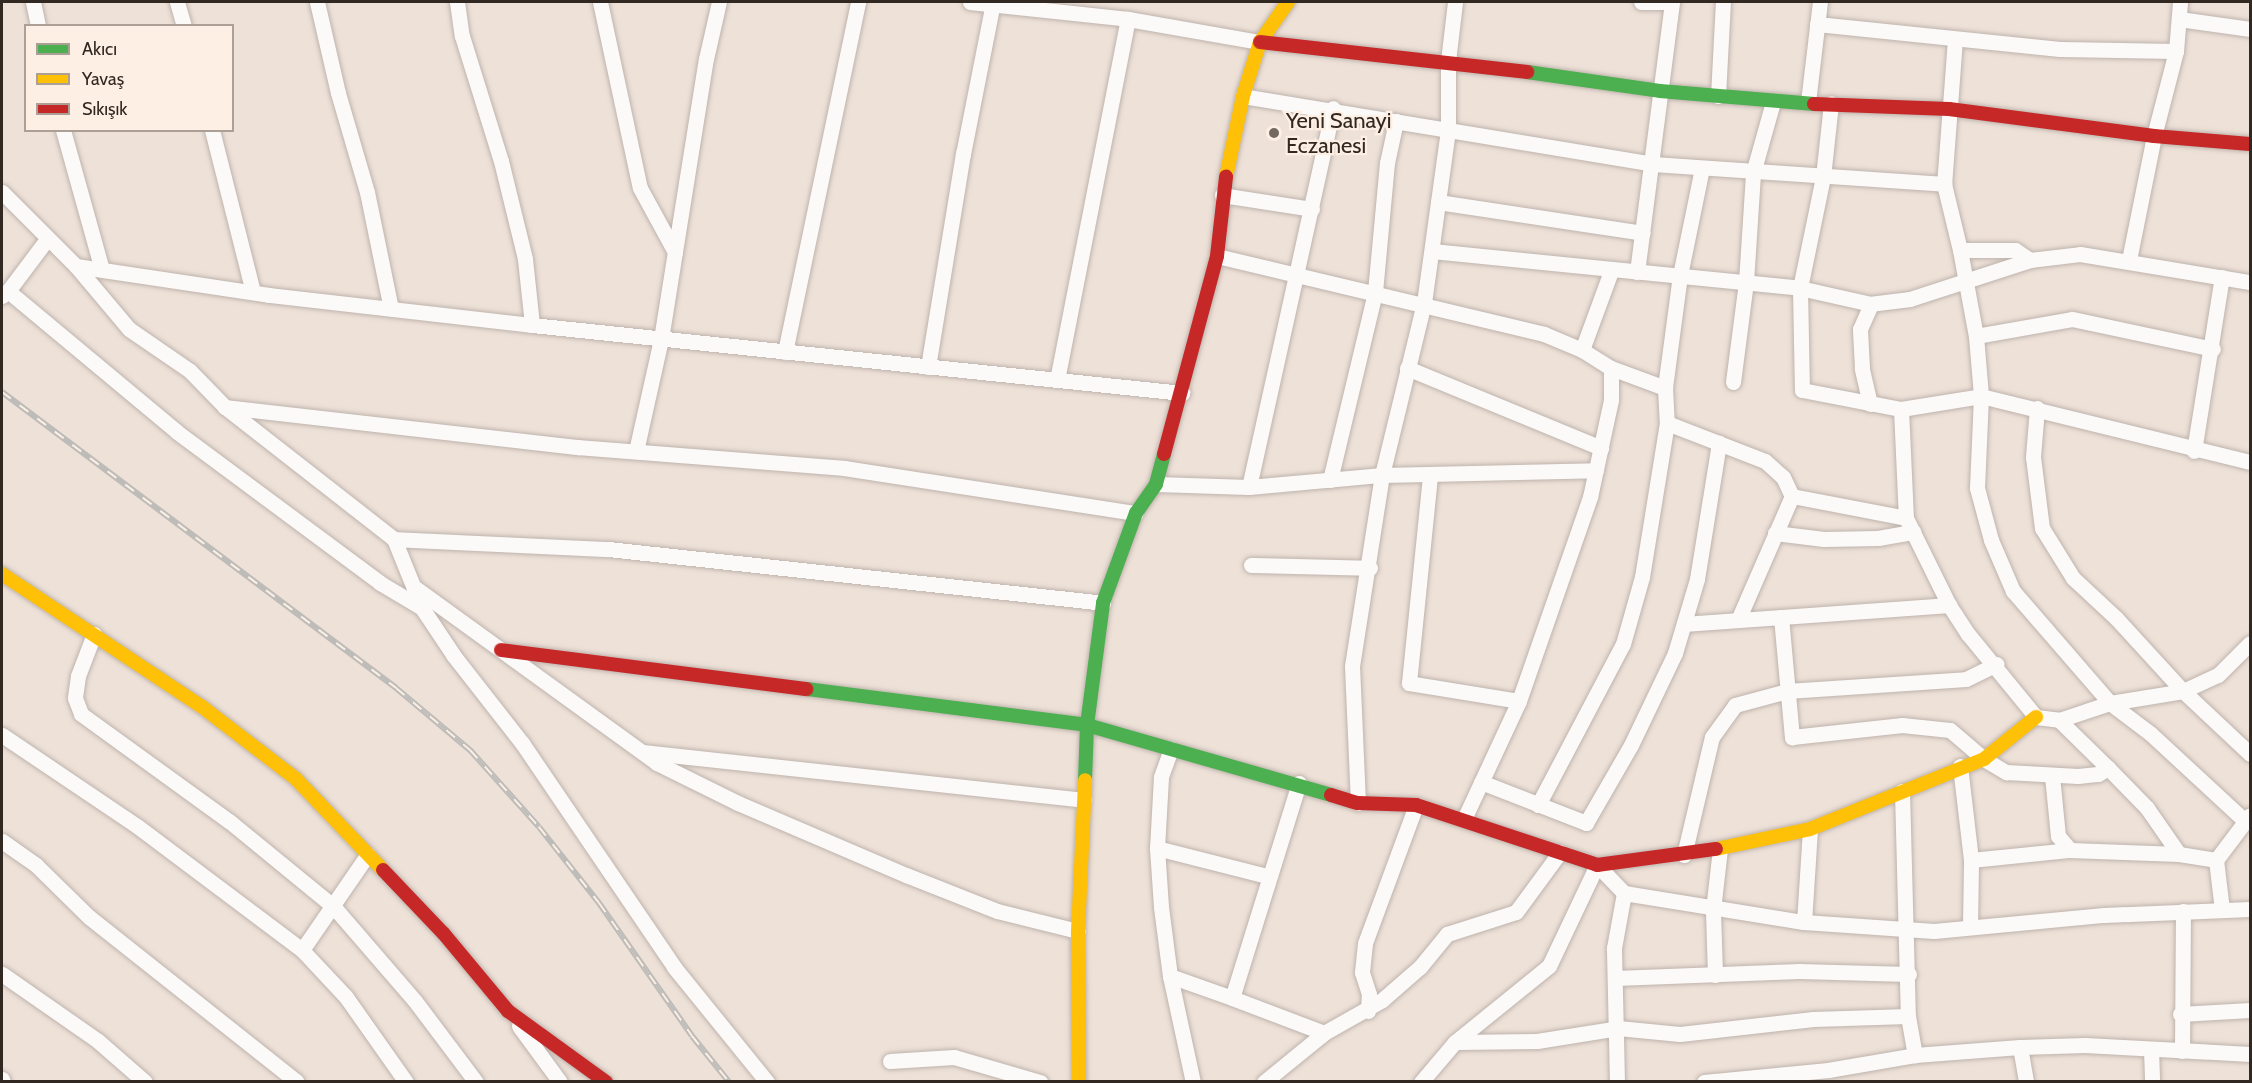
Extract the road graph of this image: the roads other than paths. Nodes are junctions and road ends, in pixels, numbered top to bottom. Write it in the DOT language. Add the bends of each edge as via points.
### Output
graph roads {
  1 [pos="33,2"];
  2 [pos="177,2"];
  3 [pos="317,2"];
  4 [pos="457,2"];
  5 [pos="600,2"];
  6 [pos="719,2"];
  7 [pos="858,2"];
  8 [pos="970,2"];
  9 [pos="1288,2"];
  10 [pos="1455,2"];
  11 [pos="1641,2"];
  12 [pos="1672,2"];
  13 [pos="1723,2"];
  14 [pos="1820,2"];
  15 [pos="2180,2"];
  16 [pos="993,3"];
  17 [pos="1128,19"];
  18 [pos="2180,19"];
  19 [pos="38,24"];
  20 [pos="183,24"];
  21 [pos="1817,24"];
  22 [pos="2250,29"];
  23 [pos="1956,39"];
  24 [pos="1260,42"];
  25 [pos="2176,51"];
  26 [pos="1448,61"];
  27 [pos="1660,91"];
  28 [pos="1244,96"];
  29 [pos="1718,96"];
  30 [pos="1773,102"];
  31 [pos="1808,102"];
  32 [pos="1831,103"];
  33 [pos="1333,108"];
  34 [pos="1949,109"];
  35 [pos="1396,121"];
  36 [pos="1448,131"];
  37 [pos="64,132"];
  38 [pos="213,132"];
  39 [pos="2154,136"];
  40 [pos="2250,144"];
  41 [pos="1653,164"];
  42 [pos="1702,168"];
  43 [pos="1753,173"];
  44 [pos="1823,177"];
  45 [pos="1944,184"];
  46 [pos="2,192"];
  47 [pos="1222,195"];
  48 [pos="1438,202"];
  49 [pos="1312,209"];
  50 [pos="1643,233"];
  51 [pos="48,238"];
  52 [pos="1959,250"];
  53 [pos="1432,251"];
  54 [pos="675,252"];
  55 [pos="1217,256"];
  56 [pos="2030,260"];
  57 [pos="2129,260"];
  58 [pos="76,266"];
  59 [pos="102,270"];
  60 [pos="1611,271"];
  61 [pos="1637,272"];
  62 [pos="1294,274"];
  63 [pos="1680,275"];
  64 [pos="2222,278"];
  65 [pos="1963,281"];
  66 [pos="1746,282"];
  67 [pos="2250,282"];
  68 [pos="1800,288"];
  69 [pos="253,292"];
  70 [pos="1375,292"];
  71 [pos="5,293"];
  72 [pos="1424,303"];
  73 [pos="1871,304"];
  74 [pos="391,309"];
  75 [pos="532,325"];
  76 [pos="1976,336"];
  77 [pos="661,339"];
  78 [pos="2213,349"];
  79 [pos="1582,350"];
  80 [pos="785,352"];
  81 [pos="928,367"];
  82 [pos="1407,368"];
  83 [pos="1611,368"];
  84 [pos="1057,380"];
  85 [pos="1733,382"];
  86 [pos="1665,388"];
  87 [pos="1182,393"];
  88 [pos="1981,396"];
  89 [pos="1870,404"];
  90 [pos="225,407"];
  91 [pos="2037,408"];
  92 [pos="1901,409"];
  93 [pos="1667,423"];
  94 [pos="1719,443"];
  95 [pos="1601,448"];
  96 [pos="636,451"];
  97 [pos="2194,451"];
  98 [pos="2250,462"];
  99 [pos="1596,470"];
  100 [pos="1382,474"];
  101 [pos="1430,476"];
  102 [pos="1330,480"];
  103 [pos="1156,484"];
  104 [pos="1249,487"];
  105 [pos="1792,496"];
  106 [pos="1136,513"];
  107 [pos="1910,525"];
  108 [pos="1775,533"];
  109 [pos="394,538"];
  110 [pos="1251,565"];
  111 [pos="1370,568"];
  112 [pos="2,574"];
  113 [pos="414,587"];
  114 [pos="1103,603"];
  115 [pos="1949,605"];
  116 [pos="422,608"];
  117 [pos="1781,617"];
  118 [pos="1738,620"];
  119 [pos="1684,624"];
  120 [pos="94,634"];
  121 [pos="2250,643"];
  122 [pos="501,650"];
  123 [pos="1997,664"];
  124 [pos="1787,691"];
  125 [pos="2182,691"];
  126 [pos="1519,701"];
  127 [pos="2110,703"];
  128 [pos="2037,717"];
  129 [pos="2059,720"];
  130 [pos="1086,725"];
  131 [pos="2,735"];
  132 [pos="1171,749"];
  133 [pos="640,752"];
  134 [pos="2250,754"];
  135 [pos="1984,759"];
  136 [pos="1960,766"];
  137 [pos="2108,768"];
  138 [pos="2052,776"];
  139 [pos="1481,782"];
  140 [pos="1299,783"];
  141 [pos="1902,791"];
  142 [pos="1083,800"];
  143 [pos="1358,803"];
  144 [pos="1416,805"];
  145 [pos="1538,805"];
  146 [pos="2248,818"];
  147 [pos="1464,819"];
  148 [pos="1810,829"];
  149 [pos="2,841"];
  150 [pos="1157,848"];
  151 [pos="1720,849"];
  152 [pos="2070,850"];
  153 [pos="1560,852"];
  154 [pos="368,854"];
  155 [pos="2179,854"];
  156 [pos="1684,855"];
  157 [pos="1971,860"];
  158 [pos="2216,860"];
  159 [pos="1597,865"];
  160 [pos="1267,876"];
  161 [pos="1624,893"];
  162 [pos="333,906"];
  163 [pos="2250,909"];
  164 [pos="1713,910"];
  165 [pos="2222,910"];
  166 [pos="2183,911"];
  167 [pos="1804,922"];
  168 [pos="1907,926"];
  169 [pos="1970,927"];
  170 [pos="1078,932"];
  171 [pos="302,950"];
  172 [pos="2,974"];
  173 [pos="1909,974"];
  174 [pos="1715,975"];
  175 [pos="1170,976"];
  176 [pos="1615,978"];
  177 [pos="1232,998"];
  178 [pos="2250,1010"];
  179 [pos="508,1011"];
  180 [pos="1368,1011"];
  181 [pos="2181,1014"];
  182 [pos="1908,1016"];
  183 [pos="1618,1028"];
  184 [pos="1324,1033"];
  185 [pos="1455,1042"];
  186 [pos="2020,1047"];
  187 [pos="2151,1049"];
  188 [pos="2182,1051"];
  189 [pos="2250,1054"];
  190 [pos="1914,1055"];
  191 [pos="890,1061"];
  192 [pos="145,1082"];
  193 [pos="297,1082"];
  194 [pos="406,1082"];
  195 [pos="476,1082"];
  196 [pos="560,1082"];
  197 [pos="606,1082"];
  198 [pos="767,1082"];
  199 [pos="1040,1082"];
  200 [pos="1079,1082"];
  201 [pos="1193,1082"];
  202 [pos="1264,1082"];
  203 [pos="1421,1082"];
  204 [pos="1617,1082"];
  205 [pos="1704,1082"];
  206 [pos="2026,1082"];
  207 [pos="2152,1082"];
  1 -- 19 [label="street"];
  2 -- 20 [label="street"];
  3 -- 74 [label="street" via="367,192"];
  4 -- 75 [label="street" via="462,36 501,161 525,259"];
  5 -- 54 [label="street" via="640,188"];
  6 -- 54 [label="street"];
  7 -- 80 [label="street"];
  8 -- 16 [label="street"];
  9 -- 24 [label="street"];
  10 -- 26 [label="street"];
  11 -- 12 [label="street"];
  12 -- 27 [label="street"];
  13 -- 29 [label="street"];
  14 -- 21 [label="street"];
  15 -- 18 [label="street"];
  16 -- 17 [label="street"];
  16 -- 81 [label="street"];
  17 -- 24 [label="street"];
  17 -- 84 [label="street"];
  18 -- 22 [label="street"];
  18 -- 25 [label="street"];
  21 -- 23 [label="street"];
  21 -- 31 [label="street"];
  23 -- 25 [label="street" via="2060,49"];
  23 -- 34 [label="street"];
  24 -- 26 [label="street"];
  24 -- 28 [label="street"];
  25 -- 39 [label="street"];
  26 -- 27 [label="street"];
  26 -- 36 [label="street"];
  27 -- 29 [label="street"];
  27 -- 41 [label="street"];
  28 -- 33 [label="street"];
  28 -- 47 [label="street"];
  29 -- 30 [label="street"];
  30 -- 31 [label="street"];
  30 -- 43 [label="street"];
  31 -- 32 [label="street"];
  32 -- 34 [label="street"];
  32 -- 44 [label="street"];
  33 -- 35 [label="street"];
  33 -- 49 [label="street"];
  34 -- 39 [label="street"];
  34 -- 45 [label="street"];
  35 -- 36 [label="street"];
  35 -- 70 [label="street" via="1387,163"];
  36 -- 41 [label="street"];
  36 -- 48 [label="street"];
  37 -- 59 [label="street"];
  38 -- 69 [label="street"];
  39 -- 40 [label="street"];
  39 -- 57 [label="street"];
  41 -- 42 [label="street"];
  41 -- 50 [label="street"];
  42 -- 43 [label="street"];
  42 -- 63 [label="street"];
  43 -- 44 [label="street"];
  43 -- 66 [label="street"];
  44 -- 45 [label="street"];
  44 -- 68 [label="street"];
  45 -- 52 [label="street"];
  46 -- 51 [label="street"];
  47 -- 49 [label="street"];
  47 -- 55 [label="street"];
  48 -- 50 [label="street"];
  48 -- 53 [label="street"];
  49 -- 62 [label="street"];
  50 -- 61 [label="street"];
  51 -- 58 [label="street"];
  51 -- 71 [label="street"];
  52 -- 56 [label="street" via="2015,250"];
  52 -- 65 [label="street"];
  53 -- 60 [label="street"];
  53 -- 72 [label="street"];
  54 -- 77 [label="street"];
  55 -- 62 [label="street"];
  55 -- 87 [label="street"];
  56 -- 57 [label="street" via="2080,254"];
  56 -- 65 [label="street"];
  57 -- 64 [label="street"];
  58 -- 59 [label="street"];
  58 -- 90 [label="street" via="129,329 190,371"];
  59 -- 69 [label="street"];
  60 -- 61 [label="street"];
  60 -- 79 [label="street"];
  61 -- 63 [label="street"];
  62 -- 70 [label="street"];
  62 -- 104 [label="street"];
  63 -- 66 [label="street"];
  63 -- 86 [label="street"];
  64 -- 67 [label="street"];
  64 -- 78 [label="street"];
  65 -- 73 [label="street" via="1910,299"];
  65 -- 76 [label="street"];
  66 -- 68 [label="street"];
  66 -- 85 [label="street"];
  68 -- 73 [label="street"];
  68 -- 89 [label="street" via="1803,390"];
  69 -- 74 [label="street"];
  70 -- 72 [label="street"];
  70 -- 102 [label="street"];
  71 -- 116 [label="street" via="177,432 380,583"];
  72 -- 79 [label="street" via="1544,334"];
  72 -- 82 [label="street"];
  73 -- 89 [label="street" via="1860,329 1862,368"];
  74 -- 75 [label="street"];
  75 -- 77 [label="street"];
  76 -- 78 [label="street" via="2072,318"];
  76 -- 88 [label="street"];
  77 -- 80 [label="street"];
  77 -- 96 [label="street"];
  78 -- 97 [label="street"];
  79 -- 83 [label="street"];
  80 -- 81 [label="street"];
  81 -- 84 [label="street"];
  82 -- 95 [label="street"];
  82 -- 100 [label="street"];
  83 -- 86 [label="street"];
  83 -- 95 [label="street" via="1611,400"];
  84 -- 87 [label="street"];
  86 -- 93 [label="street"];
  87 -- 103 [label="street"];
  88 -- 91 [label="street"];
  88 -- 92 [label="street"];
  88 -- 127 [label="street" via="1977,488 1991,540 2013,591"];
  89 -- 92 [label="street"];
  90 -- 96 [label="street"];
  90 -- 109 [label="street"];
  91 -- 97 [label="street"];
  91 -- 125 [label="street" via="2033,457 2042,528 2073,578 2116,618"];
  92 -- 107 [label="street"];
  93 -- 94 [label="street"];
  93 -- 145 [label="street" via="1642,577 1623,644"];
  94 -- 105 [label="street" via="1765,461 1783,477"];
  94 -- 119 [label="street" via="1711,509"];
  95 -- 99 [label="street"];
  96 -- 106 [label="street" via="844,468"];
  97 -- 98 [label="street"];
  99 -- 101 [label="street"];
  99 -- 126 [label="street"];
  100 -- 101 [label="street"];
  100 -- 102 [label="street"];
  100 -- 111 [label="street"];
  101 -- 126 [label="street" via="1409,683"];
  102 -- 104 [label="street"];
  103 -- 104 [label="street"];
  103 -- 106 [label="street"];
  105 -- 107 [label="street"];
  105 -- 108 [label="street"];
  106 -- 114 [label="street"];
  107 -- 108 [label="street" via="1878,538 1824,539"];
  107 -- 115 [label="street"];
  108 -- 118 [label="street"];
  109 -- 113 [label="street"];
  109 -- 114 [label="street" via="608,549"];
  110 -- 111 [label="street"];
  111 -- 143 [label="street" via="1352,666"];
  112 -- 120 [label="street"];
  113 -- 116 [label="street"];
  113 -- 122 [label="street"];
  114 -- 130 [label="street"];
  115 -- 117 [label="street"];
  115 -- 123 [label="street" via="1968,634"];
  116 -- 198 [label="street" via="522,743 674,967"];
  117 -- 118 [label="street"];
  117 -- 124 [label="street"];
  118 -- 119 [label="street"];
  119 -- 145 [label="street" via="1675,653 1631,745 1586,823"];
  120 -- 154 [label="street" via="201,706 296,779"];
  120 -- 162 [label="street" via="78,676 75,698 81,714 229,821"];
  121 -- 125 [label="street" via="2218,675"];
  122 -- 130 [label="street"];
  122 -- 133 [label="street"];
  123 -- 124 [label="street" via="1966,679"];
  123 -- 128 [label="street"];
  124 -- 135 [label="street" via="1792,737 1902,724 1950,730"];
  124 -- 156 [label="street" via="1735,705 1712,737"];
  125 -- 127 [label="street"];
  125 -- 134 [label="street"];
  126 -- 139 [label="street"];
  127 -- 129 [label="street"];
  127 -- 146 [label="street"];
  128 -- 129 [label="street"];
  128 -- 135 [label="street"];
  129 -- 137 [label="street"];
  130 -- 132 [label="street"];
  130 -- 142 [label="street"];
  131 -- 171 [label="street" via="137,826"];
  132 -- 140 [label="street" via="1251,774"];
  132 -- 150 [label="street" via="1161,777"];
  133 -- 142 [label="street"];
  133 -- 170 [label="street" via="738,803 906,875 997,911"];
  135 -- 136 [label="street"];
  135 -- 138 [label="street" via="2006,772"];
  136 -- 141 [label="street"];
  136 -- 157 [label="street"];
  137 -- 138 [label="street" via="2098,774"];
  137 -- 155 [label="street" via="2147,808"];
  138 -- 152 [label="street" via="2058,836"];
  139 -- 145 [label="street"];
  139 -- 147 [label="street"];
  140 -- 143 [label="street"];
  140 -- 160 [label="street"];
  141 -- 148 [label="street"];
  141 -- 168 [label="street"];
  142 -- 170 [label="street"];
  143 -- 144 [label="street"];
  144 -- 147 [label="street"];
  144 -- 180 [label="street" via="1365,943 1362,972 1369,994"];
  146 -- 158 [label="street"];
  147 -- 153 [label="street"];
  148 -- 151 [label="street"];
  148 -- 167 [label="street"];
  149 -- 193 [label="street" via="36,865 89,917"];
  150 -- 160 [label="street"];
  150 -- 175 [label="street"];
  151 -- 156 [label="street"];
  151 -- 164 [label="street"];
  152 -- 155 [label="street"];
  152 -- 157 [label="street"];
  153 -- 159 [label="street"];
  153 -- 180 [label="street" via="1516,912 1447,934 1420,967"];
  154 -- 162 [label="street"];
  154 -- 179 [label="street" via="444,934"];
  155 -- 158 [label="street"];
  156 -- 159 [label="street"];
  157 -- 169 [label="street"];
  158 -- 165 [label="street"];
  159 -- 161 [label="street"];
  159 -- 185 [label="street" via="1549,966"];
  160 -- 177 [label="street"];
  161 -- 164 [label="street"];
  161 -- 176 [label="street" via="1614,948"];
  162 -- 171 [label="street"];
  162 -- 195 [label="street" via="415,1002"];
  163 -- 165 [label="street"];
  164 -- 167 [label="street"];
  164 -- 174 [label="street"];
  165 -- 166 [label="street"];
  166 -- 169 [label="street"];
  166 -- 181 [label="street"];
  167 -- 168 [label="street"];
  168 -- 169 [label="street" via="1934,931"];
  168 -- 173 [label="street"];
  170 -- 200 [label="street"];
  171 -- 194 [label="street" via="346,997"];
  172 -- 192 [label="street" via="98,1041"];
  173 -- 174 [label="street" via="1799,971"];
  173 -- 182 [label="street"];
  174 -- 176 [label="street"];
  175 -- 177 [label="street"];
  175 -- 201 [label="street"];
  176 -- 183 [label="street"];
  177 -- 184 [label="street"];
  178 -- 181 [label="street"];
  179 -- 196 [label="street"];
  179 -- 197 [label="street"];
  180 -- 184 [label="street"];
  181 -- 188 [label="street"];
  182 -- 183 [label="street" via="1813,1019 1680,1034"];
  182 -- 190 [label="street"];
  183 -- 185 [label="street" via="1537,1041"];
  183 -- 204 [label="street"];
  184 -- 202 [label="street"];
  185 -- 203 [label="street"];
  186 -- 187 [label="street"];
  186 -- 190 [label="street"];
  186 -- 206 [label="street"];
  187 -- 188 [label="street"];
  187 -- 207 [label="street"];
  188 -- 189 [label="street"];
  190 -- 205 [label="street" via="1828,1071"];
  191 -- 199 [label="street" via="954,1056"];
}
